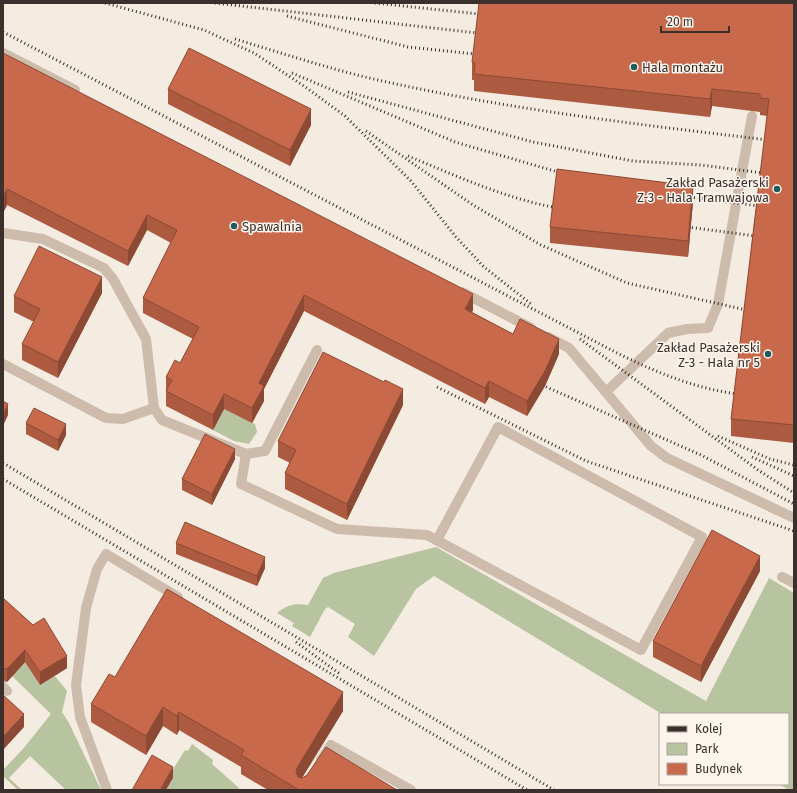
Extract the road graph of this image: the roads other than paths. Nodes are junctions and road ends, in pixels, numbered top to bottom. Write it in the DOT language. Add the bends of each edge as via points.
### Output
graph roads {
  1 [pos="3,53"];
  2 [pos="86,96"];
  3 [pos="752,116"];
  4 [pos="3,233"];
  5 [pos="450,286"];
  6 [pos="317,350"];
  7 [pos="3,364"];
  8 [pos="606,392"];
  9 [pos="154,408"];
  10 [pos="246,454"];
  11 [pos="794,518"];
  12 [pos="437,540"];
  13 [pos="782,577"];
  14 [pos="794,583"];
  15 [pos="185,601"];
  16 [pos="314,771"];
  17 [pos="107,790"];
  18 [pos="411,790"];
  1 -- 2 [label="lane"];
  3 -- 8 [label="lane" via="718,304 708,328 668,333"];
  4 -- 9 [label="lane" via="43,239 104,268 113,279 146,339"];
  5 -- 8 [label="lane" via="569,348"];
  6 -- 10 [label="lane" via="266,451"];
  7 -- 9 [label="lane" via="106,418 123,418"];
  8 -- 11 [label="lane" via="651,446 667,458"];
  9 -- 10 [label="lane" via="162,420"];
  10 -- 12 [label="lane" via="241,484 337,529 427,536"];
  12 -- 12 [label="lane" via="498,427 702,537 641,650"];
  13 -- 14 [label="lane"];
  15 -- 17 [label="lane" via="106,554 97,569 86,608 76,685 80,717"];
  16 -- 18 [label="lane" via="331,745"];
}
